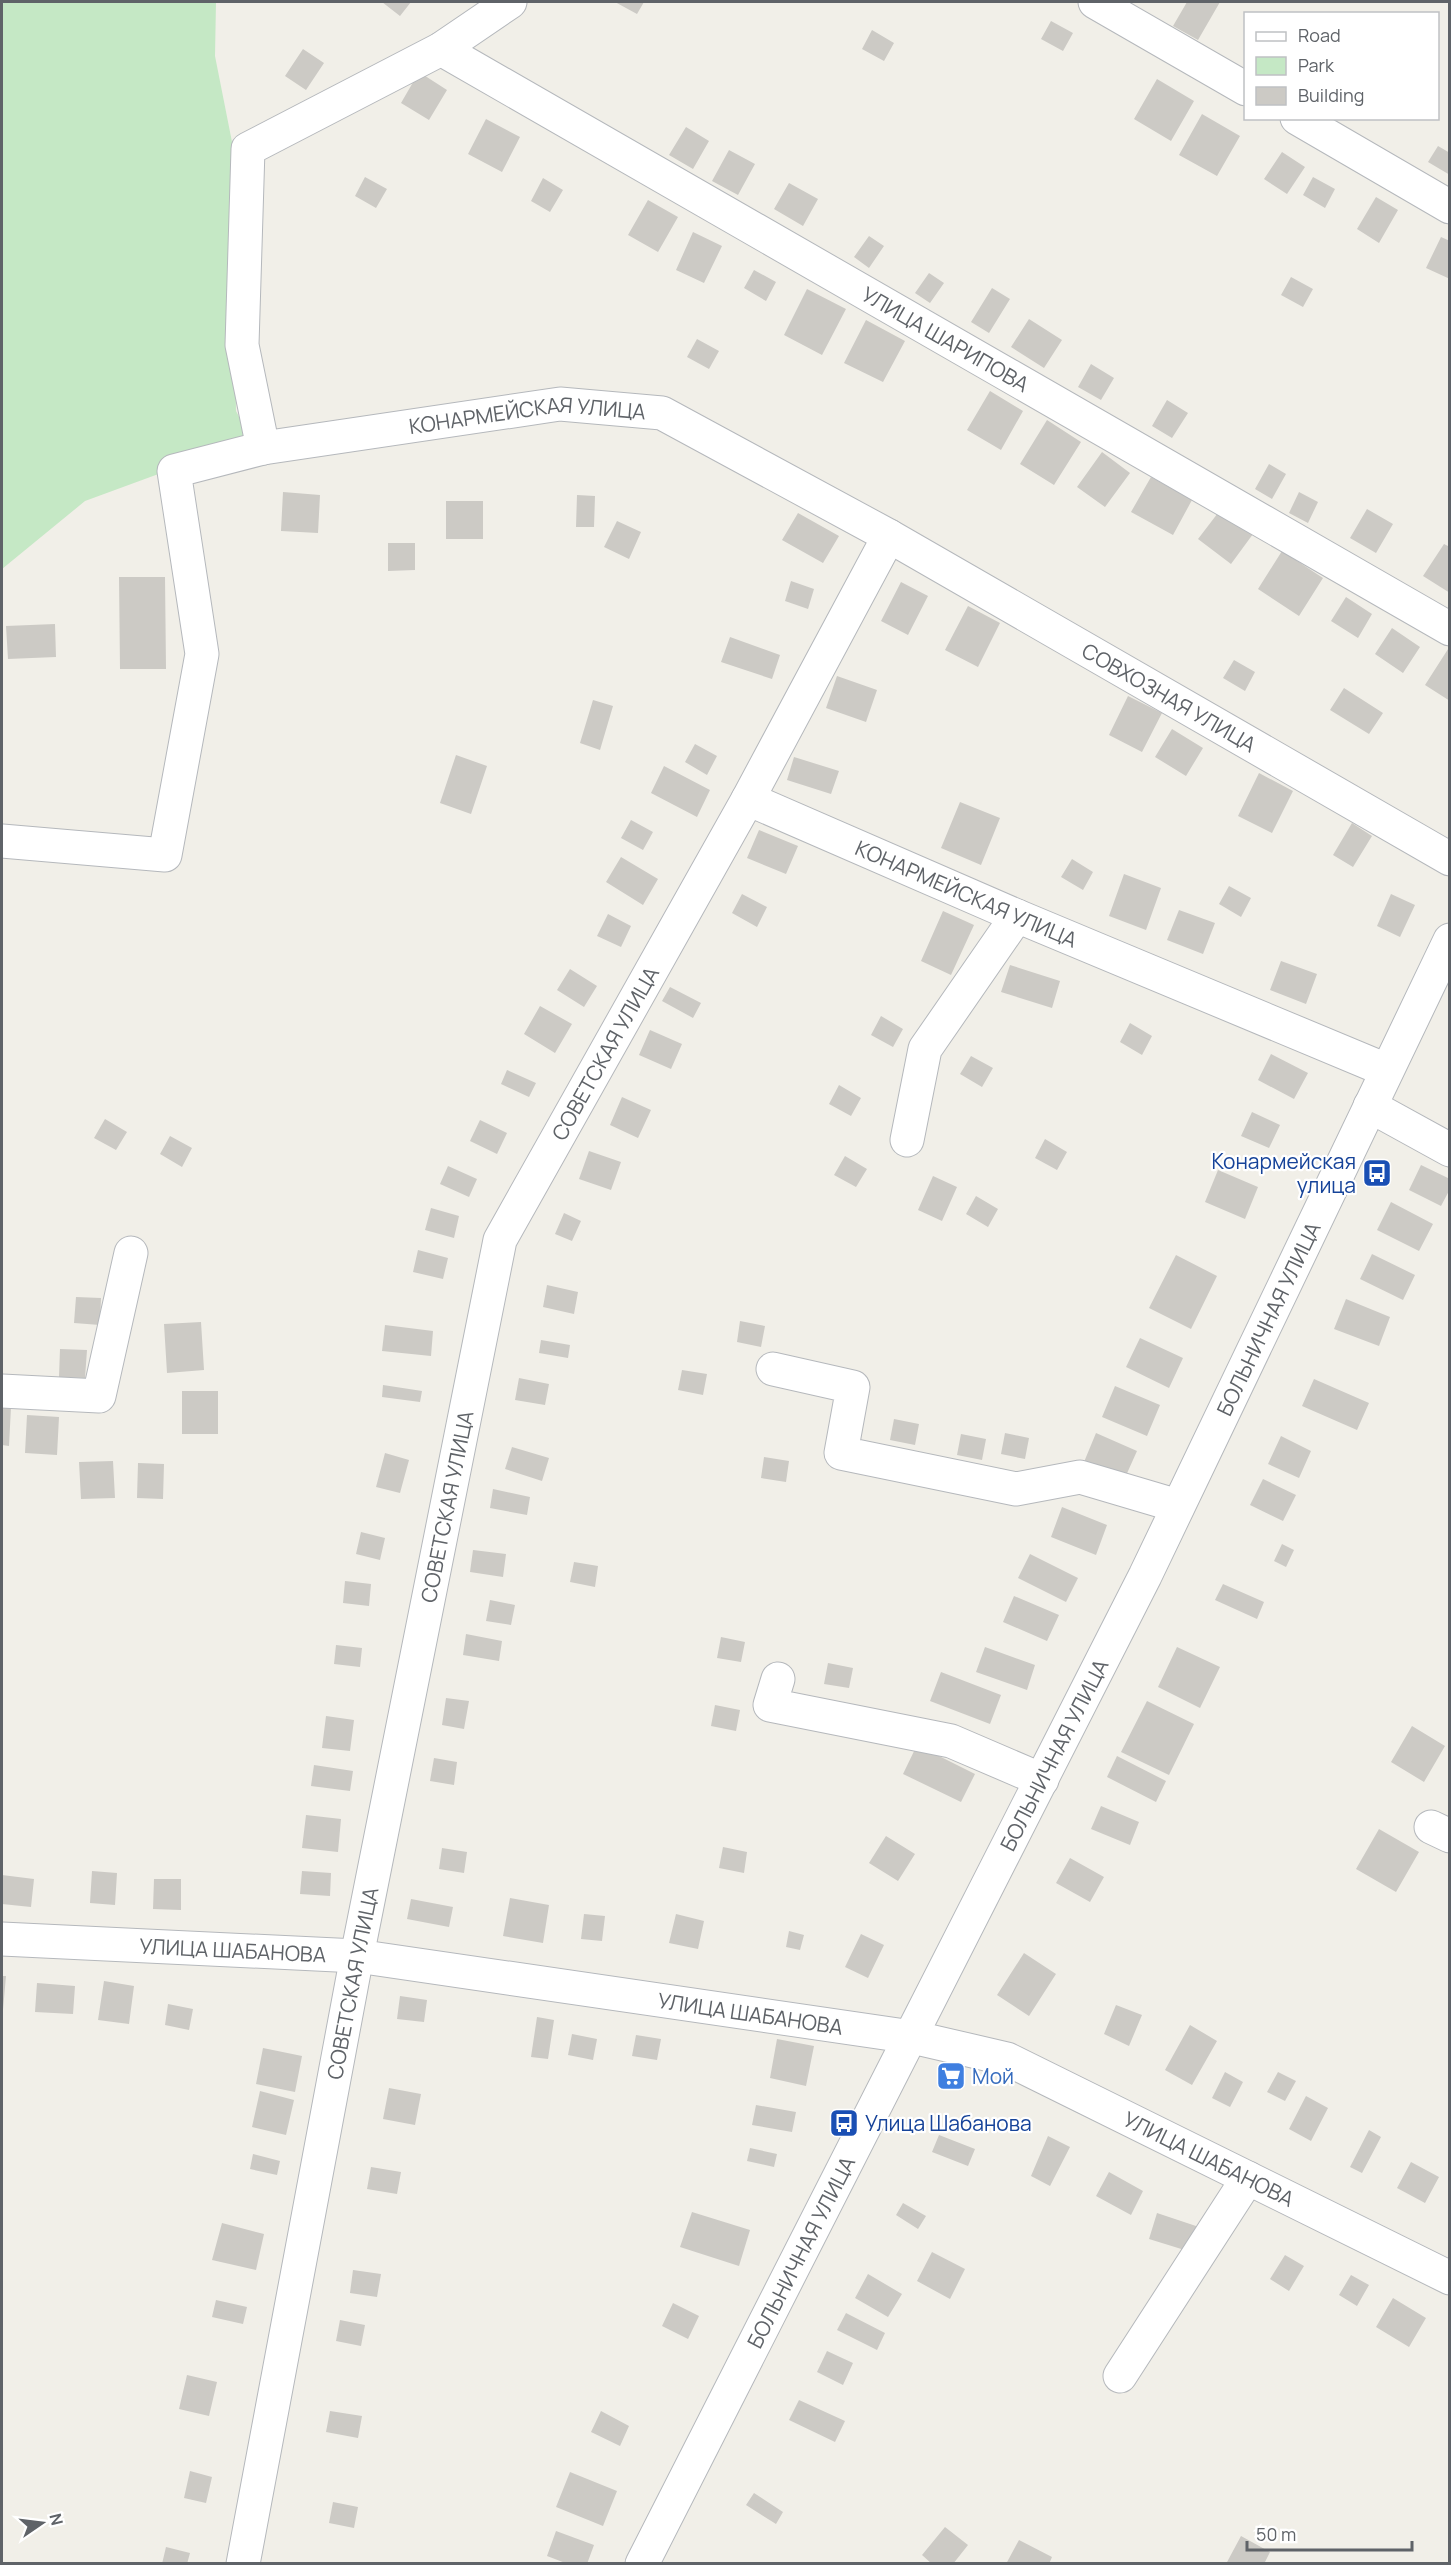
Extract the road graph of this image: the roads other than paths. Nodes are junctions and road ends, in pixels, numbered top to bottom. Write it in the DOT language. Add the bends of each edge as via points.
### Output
graph roads {
  1 [pos="510,2"];
  2 [pos="1095,2"];
  3 [pos="441,49"];
  4 [pos="1244,88"];
  5 [pos="1300,120"];
  6 [pos="1449,207"];
  7 [pos="263,448"];
  8 [pos="889,536"];
  9 [pos="1449,629"];
  10 [pos="748,799"];
  11 [pos="2,841"];
  12 [pos="1449,859"];
  13 [pos="1017,916"];
  14 [pos="1449,940"];
  15 [pos="1386,1070"];
  16 [pos="1370,1106"];
  17 [pos="907,1140"];
  18 [pos="1449,1150"];
  19 [pos="131,1253"];
  20 [pos="772,1369"];
  21 [pos="2,1391"];
  22 [pos="1178,1506"];
  23 [pos="778,1679"];
  24 [pos="1042,1780"];
  25 [pos="2,1939"];
  26 [pos="357,1956"];
  27 [pos="912,2037"];
  28 [pos="1248,2178"];
  29 [pos="1449,2278"];
  30 [pos="1120,2376"];
  31 [pos="243,2564"];
  32 [pos="642,2564"];
  1 -- 3 [label="street"];
  2 -- 4 [label="street"];
  3 -- 7 [label="street" via="248,149 242,345"];
  3 -- 9 [label="street, УЛИЦА ШАРИПОВА"];
  5 -- 6 [label="street"];
  7 -- 8 [label="street, КОНАРМЕЙСКАЯ УЛИЦА" via="560,404 662,412"];
  7 -- 11 [label="street, КОНАРМЕЙСКАЯ УЛИЦА" via="174,471 202,654 165,855"];
  8 -- 10 [label="street, СОВЕТСКАЯ УЛИЦА"];
  8 -- 12 [label="street, СОВХОЗНАЯ УЛИЦА"];
  10 -- 13 [label="street, КОНАРМЕЙСКАЯ УЛИЦА"];
  10 -- 26 [label="street, СОВЕТСКАЯ УЛИЦА" via="500,1240"];
  13 -- 15 [label="street, КОНАРМЕЙСКАЯ УЛИЦА"];
  13 -- 17 [label="street" via="925,1049"];
  14 -- 15 [label="street, БОЛЬНИЧНАЯ УЛИЦА"];
  15 -- 16 [label="street, БОЛЬНИЧНАЯ УЛИЦА"];
  16 -- 18 [label="street"];
  16 -- 22 [label="street, БОЛЬНИЧНАЯ УЛИЦА"];
  19 -- 21 [label="street" via="99,1396"];
  20 -- 22 [label="street" via="853,1387 841,1453 1016,1489 1080,1477"];
  22 -- 24 [label="street, БОЛЬНИЧНАЯ УЛИЦА"];
  23 -- 24 [label="street" via="770,1705 951,1741"];
  24 -- 27 [label="street, БОЛЬНИЧНАЯ УЛИЦА"];
  25 -- 26 [label="street, УЛИЦА ШАБАНОВА"];
  26 -- 27 [label="street, УЛИЦА ШАБАНОВА"];
  26 -- 31 [label="street, СОВЕТСКАЯ УЛИЦА"];
  27 -- 28 [label="street, УЛИЦА ШАБАНОВА" via="1007,2059"];
  27 -- 32 [label="street, БОЛЬНИЧНАЯ УЛИЦА"];
  28 -- 29 [label="street, УЛИЦА ШАБАНОВА"];
  28 -- 30 [label="street"];
}
